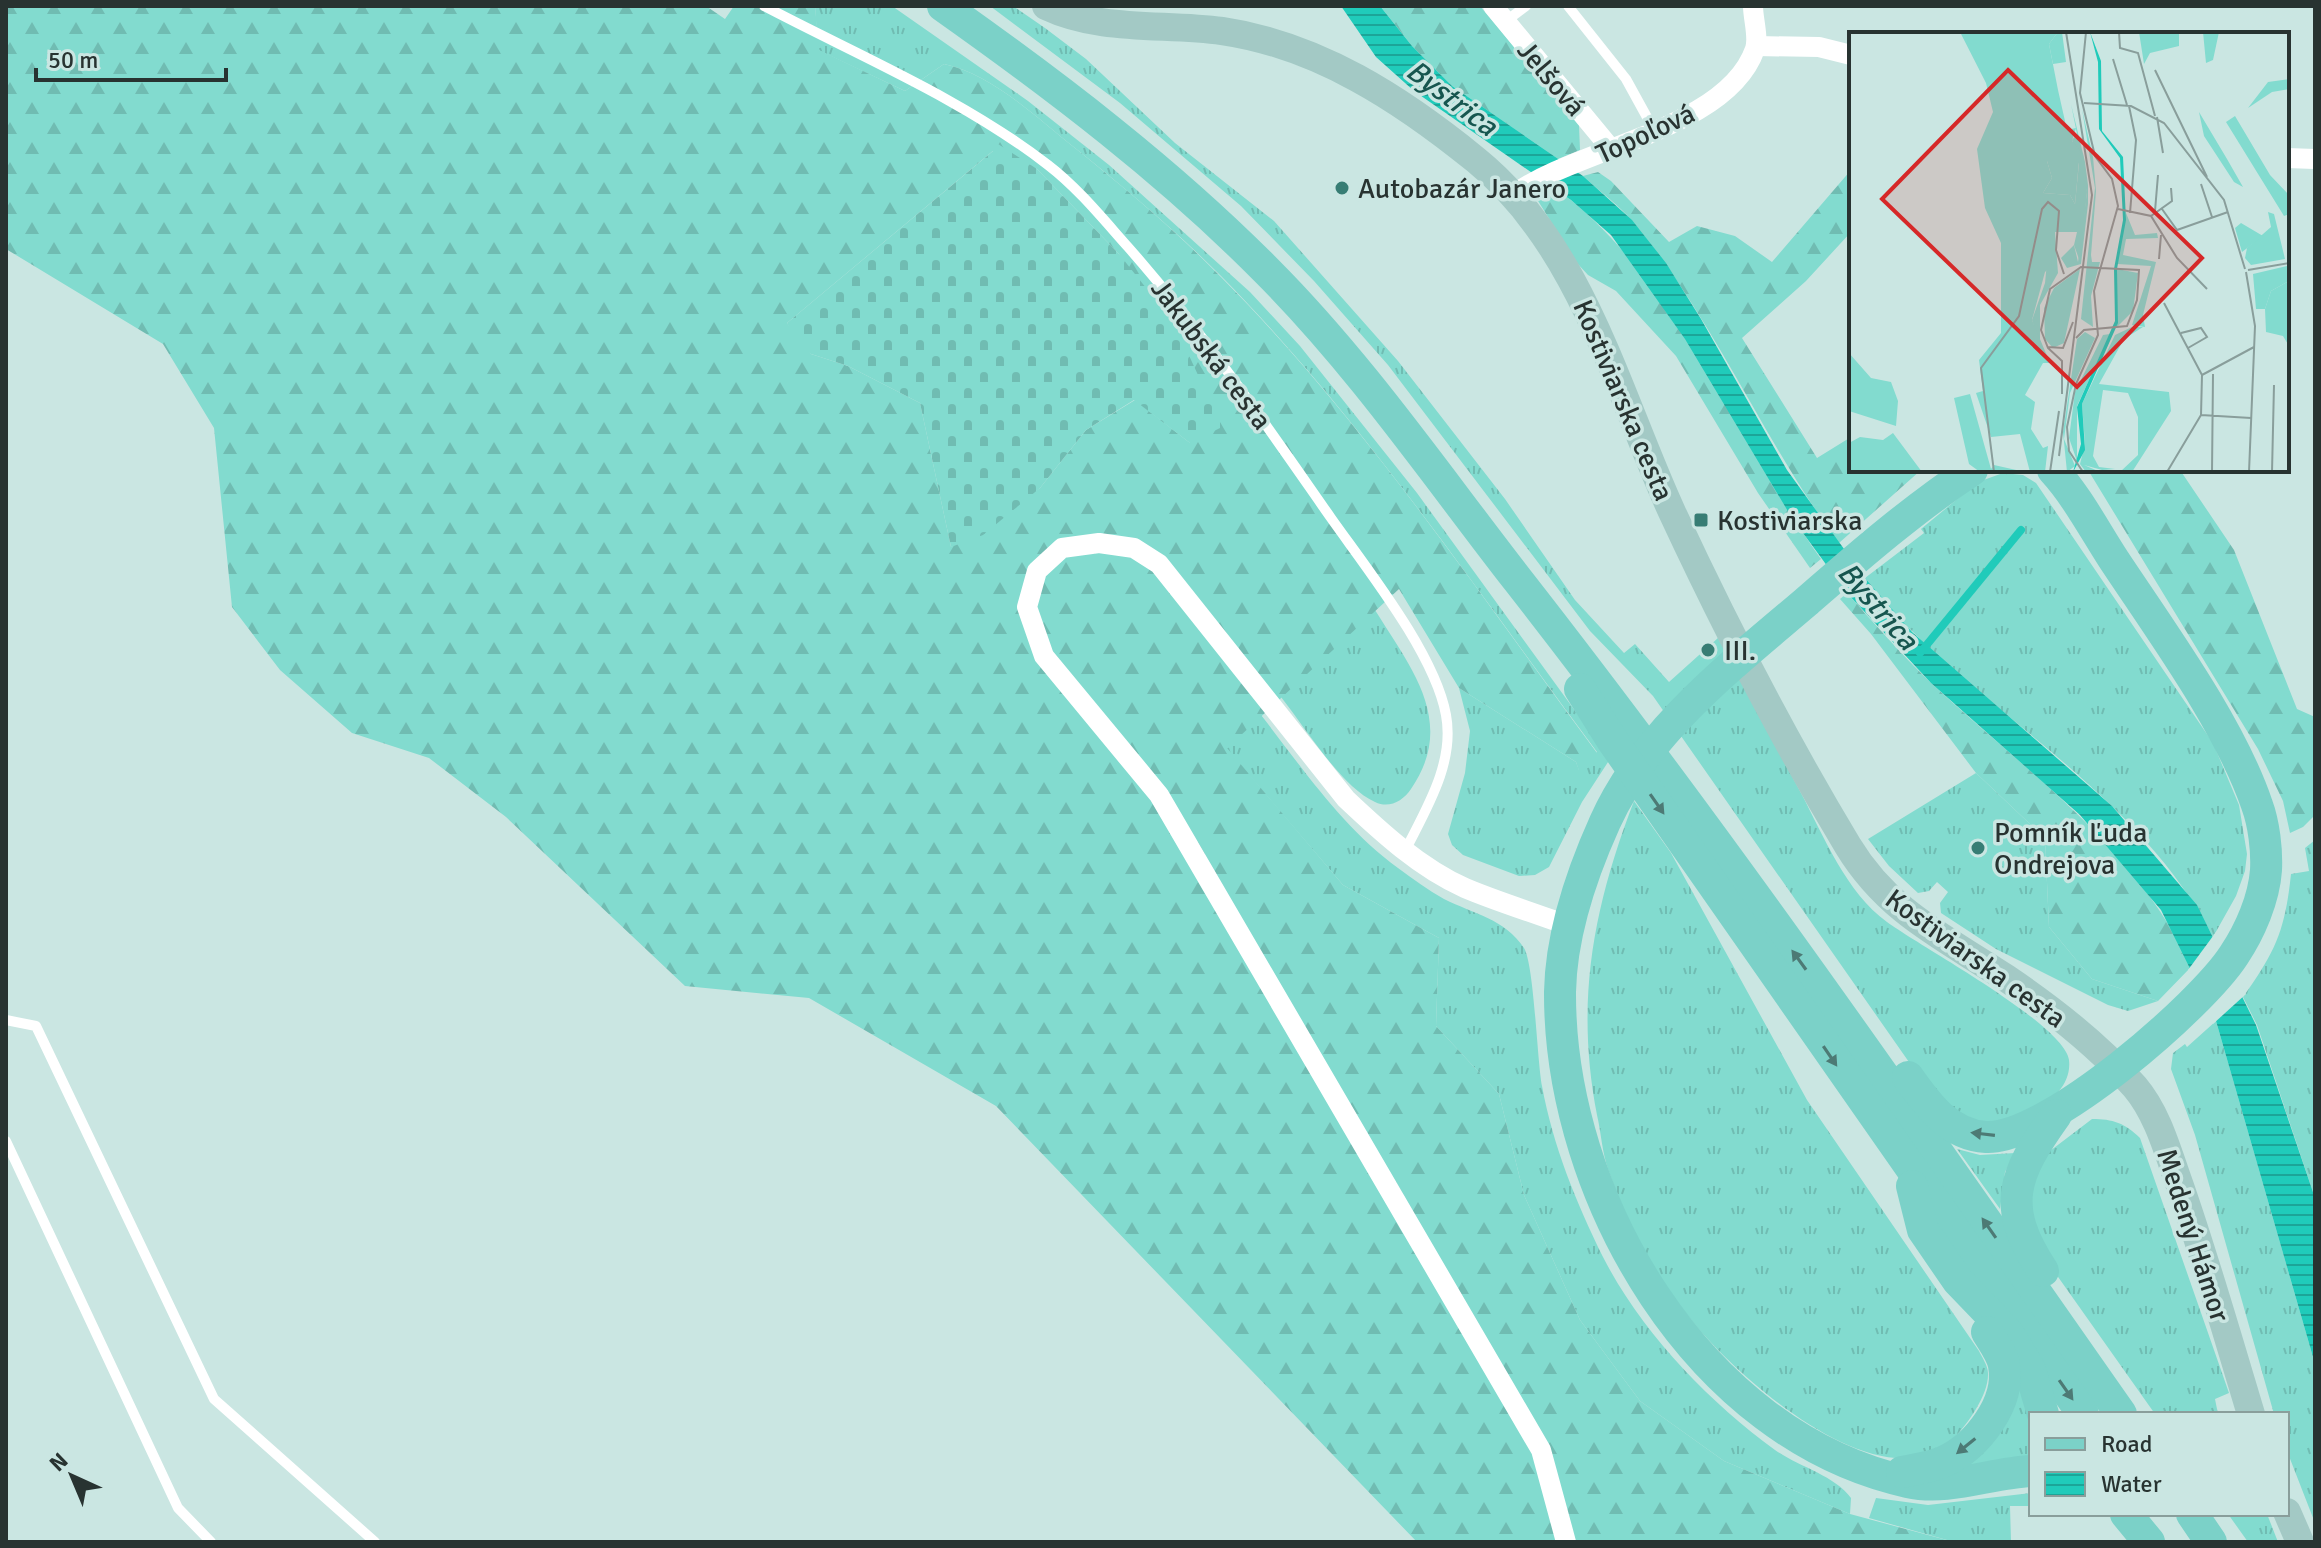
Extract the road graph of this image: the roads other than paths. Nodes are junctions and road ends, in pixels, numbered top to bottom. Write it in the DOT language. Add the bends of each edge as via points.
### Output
graph roads {
  1 [pos="764,6"];
  2 [pos="943,6"];
  3 [pos="1046,6"];
  4 [pos="1526,6"];
  5 [pos="1568,6"];
  6 [pos="1753,6"];
  7 [pos="1499,14"];
  8 [pos="1756,46"];
  9 [pos="1849,54"];
  10 [pos="1654,130"];
  11 [pos="1612,150"];
  12 [pos="2289,158"];
  13 [pos="2315,159"];
  14 [pos="1522,190"];
  15 [pos="1969,472"];
  16 [pos="2054,472"];
  17 [pos="1500,556"];
  18 [pos="1405,851"];
  19 [pos="1569,926"];
  20 [pos="6,1020"];
  21 [pos="1844,1024"];
  22 [pos="2116,1068"];
  23 [pos="2056,1114"];
  24 [pos="6,1141"];
  25 [pos="1907,1167"];
  26 [pos="1958,1281"];
  27 [pos="2067,1337"];
  28 [pos="2042,1412"];
  29 [pos="2082,1412"];
  30 [pos="2120,1412"];
  31 [pos="2250,1412"];
  32 [pos="2029,1471"];
  33 [pos="1884,1475"];
  34 [pos="2128,1516"];
  35 [pos="2155,1516"];
  36 [pos="2193,1516"];
  37 [pos="2289,1516"];
  38 [pos="211,1542"];
  39 [pos="375,1542"];
  40 [pos="1566,1542"];
  41 [pos="2149,1542"];
  42 [pos="2174,1542"];
  43 [pos="2211,1542"];
  44 [pos="2300,1542"];
  1 -- 18 [label="lane, Jakubská cesta" via="978,118 1051,167 1112,229 1199,332 1372,577 1435,682 1446,715 1448,748 1434,793"];
  2 -- 17 [label="main road" via="1084,111 1241,245 1374,393"];
  3 -- 14 [label="street, Kostiviarska cesta" via="1100,23 1222,31 1298,50 1335,65 1427,122"];
  4 -- 7 [label="lane"];
  5 -- 10 [label="lane" via="1626,79"];
  6 -- 8 [label="street"];
  7 -- 11 [label="street, Jelšová"];
  8 -- 9 [label="street" via="1819,47"];
  8 -- 10 [label="street, Topoľová" via="1744,70 1722,94"];
  10 -- 11 [label="street, Topoľová"];
  11 -- 14 [label="street, Topoľová"];
  12 -- 13 [label="street"];
  14 -- 22 [label="street, Kostiviarska cesta" via="1582,300 1712,595 1851,851 1882,894 1929,931 2008,979"];
  15 -- 19 [label="main road" via="1747,652 1672,725 1629,778 1605,822"];
  16 -- 22 [label="main road" via="2231,746 2258,806 2265,847 2263,891 2234,955 2171,1022"];
  21 -- 17 [label="main road, one-way" via="1614,703"];
  17 -- 25 [label="main road, one-way" via="1612,740"];
  18 -- 19 [label="street" via="1464,888"];
  18 -- 40 [label="street" via="1346,799 1159,564 1134,548 1099,543 1062,548 1037,571 1027,607 1044,656 1159,795 1541,1450"];
  19 -- 33 [label="main road" via="1560,988 1572,1100 1588,1162 1614,1228 1641,1276 1679,1329 1759,1408 1819,1451"];
  20 -- 39 [label="lane" via="36,1026 214,1399"];
  23 -- 21 [label="main road, one-way" via="2012,1134 1985,1137 1954,1128 1903,1071"];
  27 -- 21 [label="main road, one-way"];
  22 -- 23 [label="main road"];
  22 -- 31 [label="street, Medený Hámor" via="2144,1099 2165,1143"];
  23 -- 27 [label="main road" via="2029,1153 2014,1200 2024,1242 2051,1283"];
  24 -- 38 [label="lane" via="178,1508"];
  25 -- 26 [label="main road" via="1923,1230"];
  25 -- 29 [label="main road, one-way"];
  26 -- 28 [label="main road" via="2008,1333 2030,1370"];
  26 -- 33 [label="main road, one-way" via="2004,1365 2004,1388 1972,1444 1944,1462"];
  27 -- 30 [label="main road"];
  32 -- 33 [label="main road" via="1950,1484 1911,1483"];
  34 -- 41 [label="main road"];
  35 -- 42 [label="main road"];
  36 -- 43 [label="main road"];
  37 -- 44 [label="street"];
}
